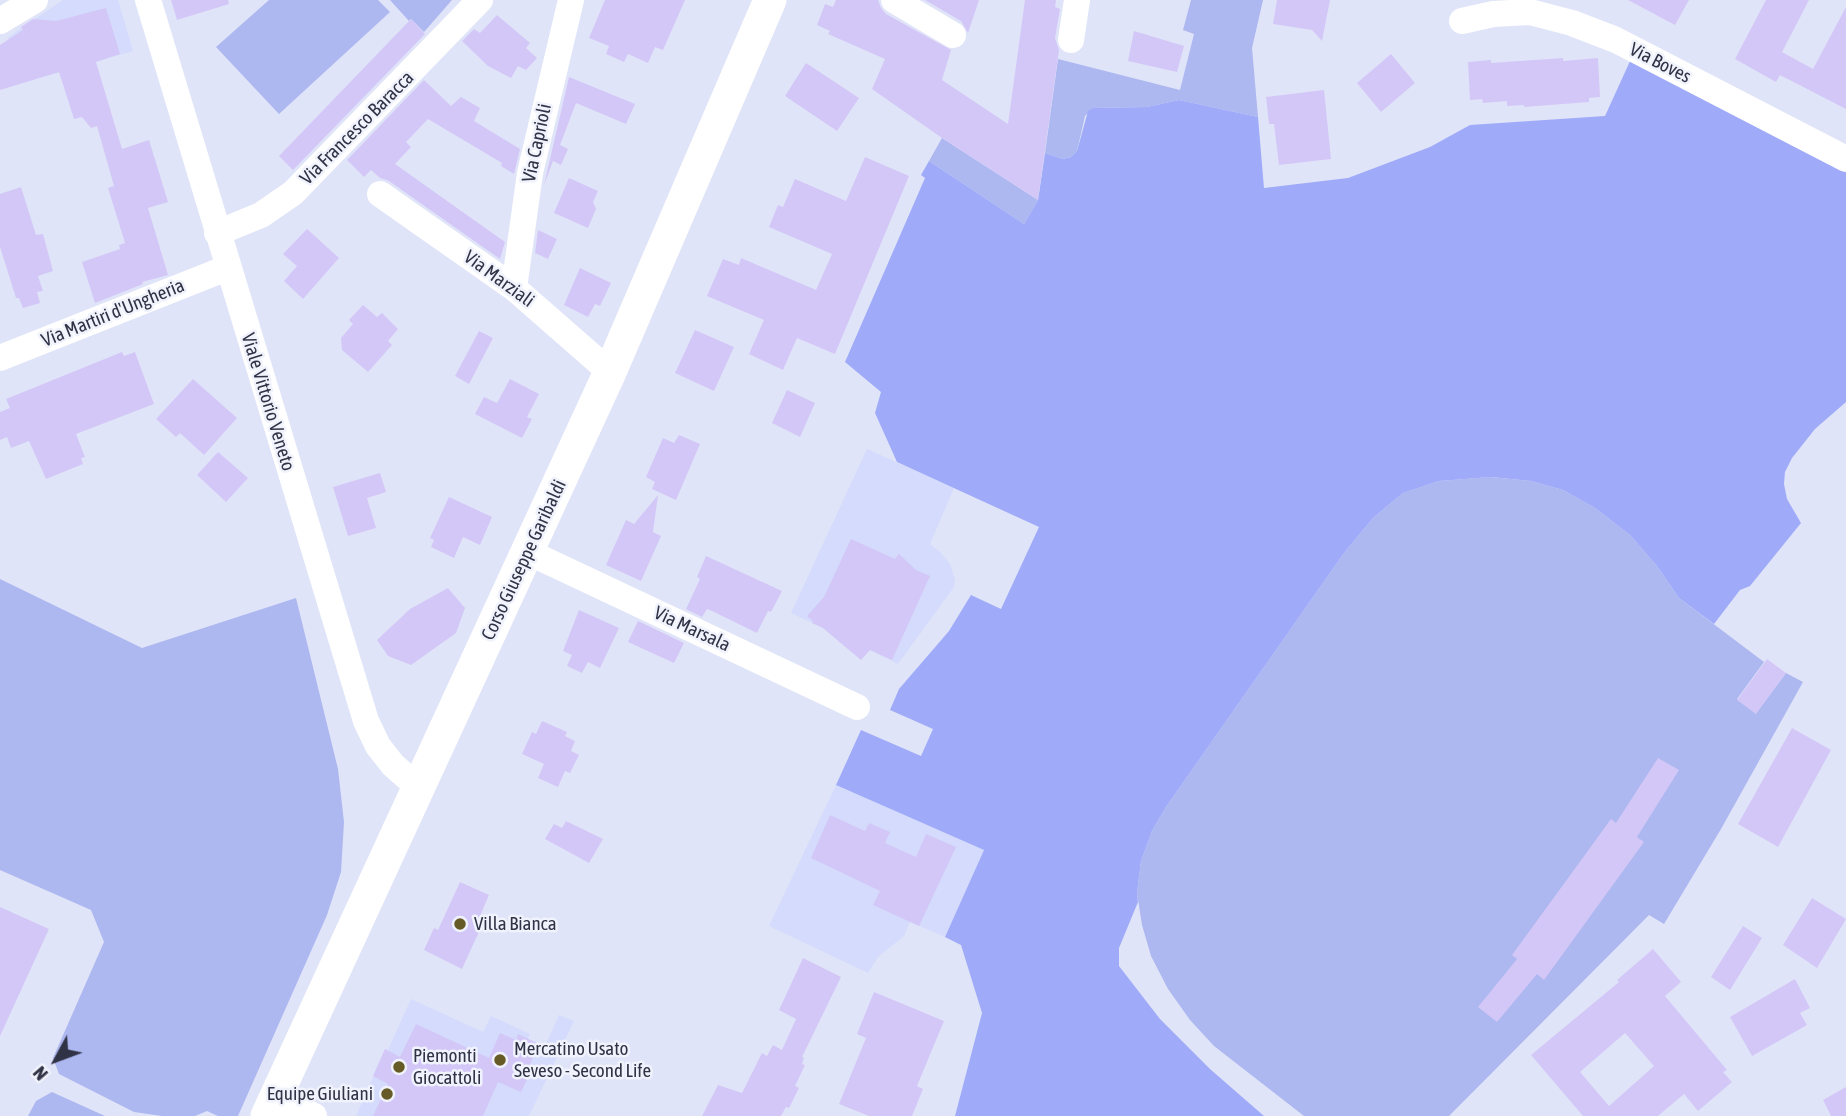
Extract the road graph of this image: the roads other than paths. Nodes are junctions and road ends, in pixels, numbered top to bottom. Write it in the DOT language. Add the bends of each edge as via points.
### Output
graph roads {
  1 [pos="35,0"];
  2 [pos="148,0"];
  3 [pos="479,0"];
  4 [pos="571,0"];
  5 [pos="770,0"];
  6 [pos="894,0"];
  7 [pos="1077,0"];
  8 [pos="1,20"];
  9 [pos="1462,21"];
  10 [pos="953,36"];
  11 [pos="1071,40"];
  12 [pos="1846,159"];
  13 [pos="380,194"];
  14 [pos="217,233"];
  15 [pos="227,268"];
  16 [pos="514,288"];
  17 [pos="0,358"];
  18 [pos="610,372"];
  19 [pos="528,552"];
  20 [pos="857,707"];
  21 [pos="419,788"];
  22 [pos="271,1107"];
  23 [pos="314,1116"];
  1 -- 8 [label="street"];
  2 -- 14 [label="street, Viale Vittorio Veneto"];
  3 -- 14 [label="street, Via Francesco Baracca" via="293,193 261,215"];
  4 -- 16 [label="street, Via Caprioli" via="530,173"];
  5 -- 18 [label="main road, Corso Giuseppe Garibaldi"];
  6 -- 10 [label="street"];
  7 -- 11 [label="street"];
  9 -- 12 [label="street, Via Boves" via="1530,12 1572,23 1616,40"];
  13 -- 16 [label="street, Via Marziali"];
  14 -- 15 [label="street, Viale Vittorio Veneto"];
  15 -- 17 [label="street, Via Martiri d'Ungheria"];
  15 -- 21 [label="street, Viale Vittorio Veneto" via="366,721 393,765"];
  16 -- 18 [label="street, Via Marziali"];
  18 -- 19 [label="main road, Corso Giuseppe Garibaldi"];
  19 -- 20 [label="street, Via Marsala"];
  19 -- 21 [label="main road, Corso Giuseppe Garibaldi"];
  21 -- 22 [label="main road, Corso Giuseppe Garibaldi"];
  22 -- 23 [label="street"];
}
